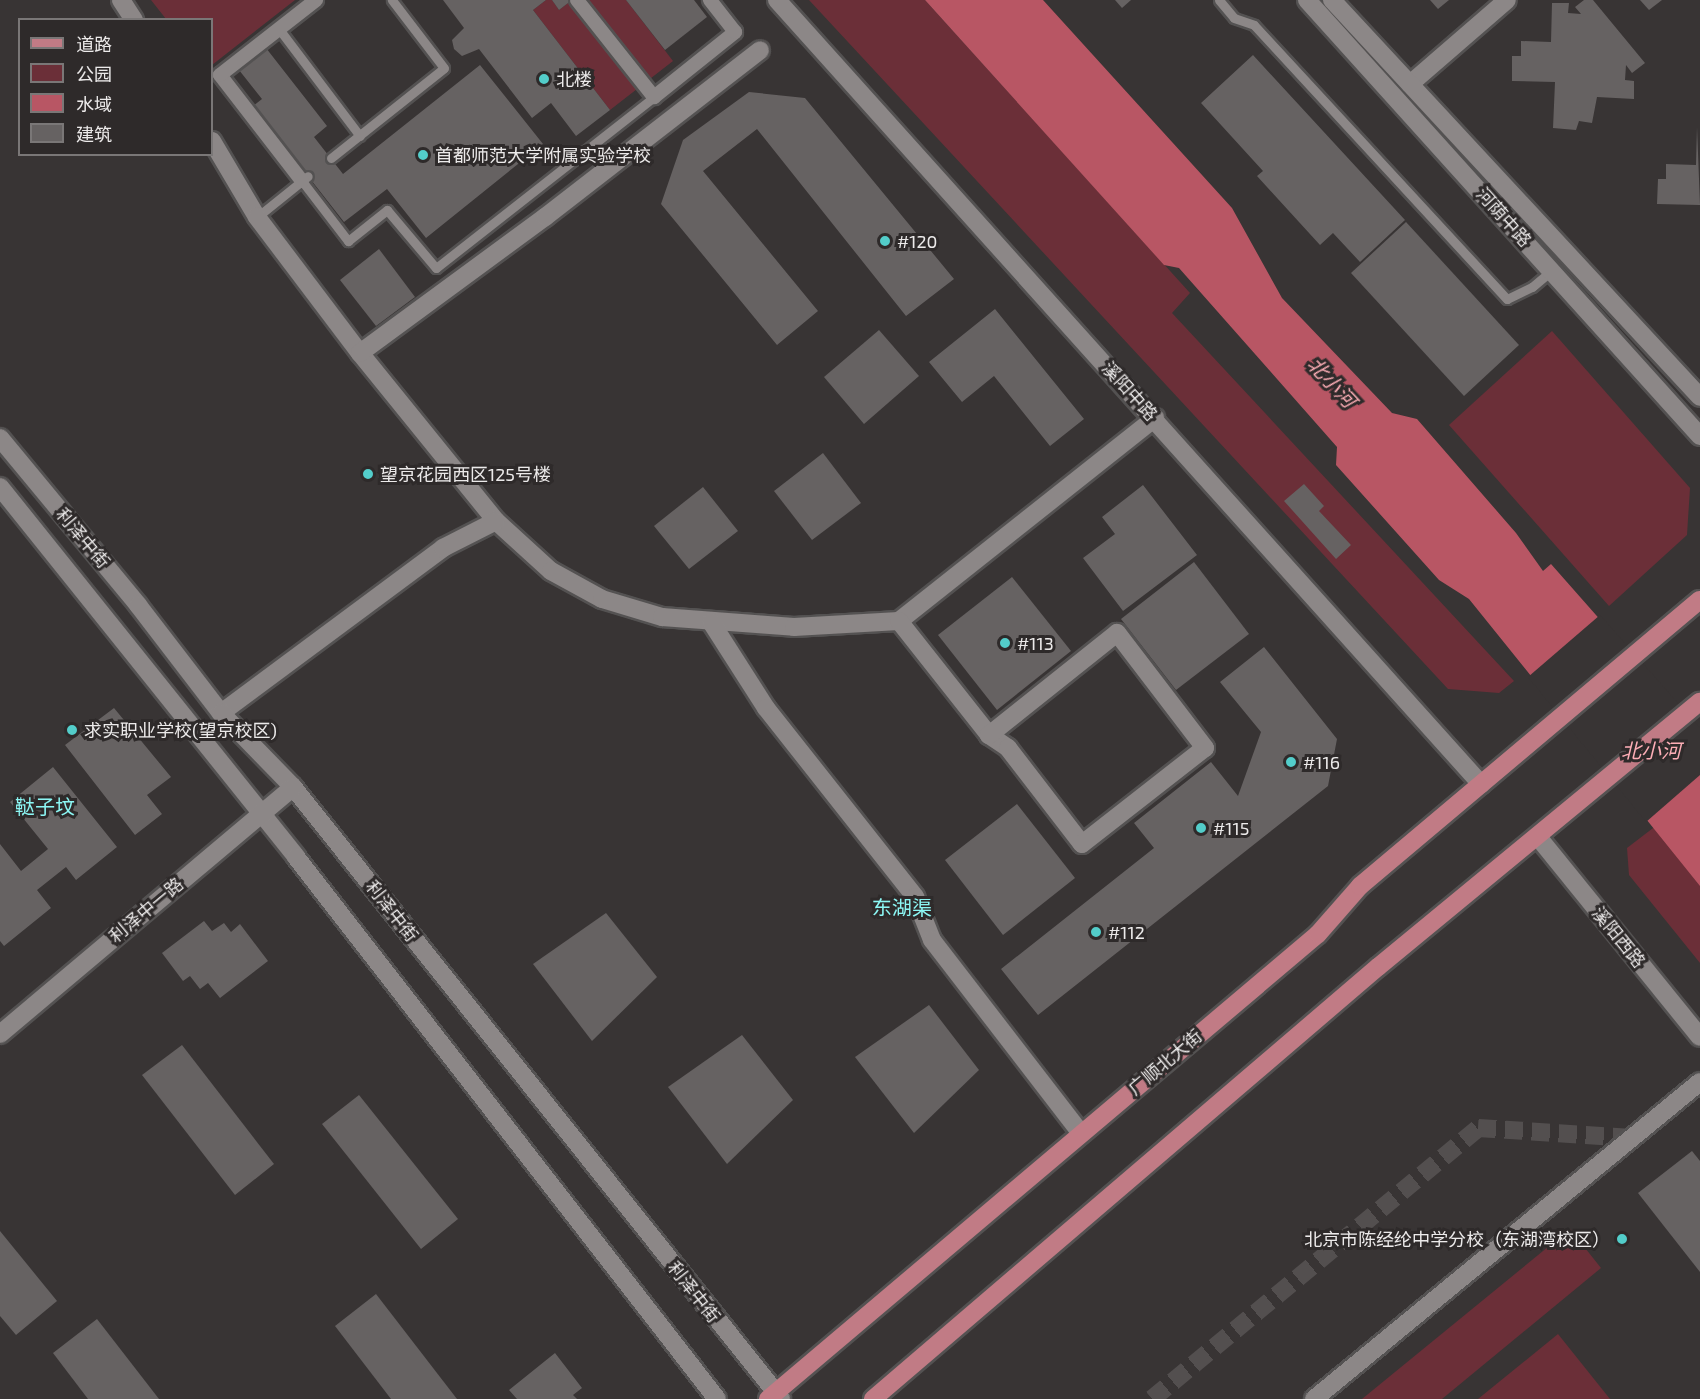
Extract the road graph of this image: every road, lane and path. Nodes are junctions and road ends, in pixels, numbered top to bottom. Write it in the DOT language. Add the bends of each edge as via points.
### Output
graph roads {
  1 [pos="121,0"];
  2 [pos="316,0"];
  3 [pos="392,0"];
  4 [pos="578,0"];
  5 [pos="710,0"];
  6 [pos="777,0"];
  7 [pos="1219,0"];
  8 [pos="1307,0"];
  9 [pos="1332,0"];
  10 [pos="1507,0"];
  11 [pos="133,18"];
  12 [pos="279,29"];
  13 [pos="760,50"];
  14 [pos="1410,84"];
  15 [pos="654,97"];
  16 [pos="360,136"];
  17 [pos="213,143"];
  18 [pos="331,158"];
  19 [pos="305,178"];
  20 [pos="257,216"];
  21 [pos="1552,270"];
  22 [pos="360,353"];
  23 [pos="1700,397"];
  24 [pos="1155,418"];
  25 [pos="1700,436"];
  26 [pos="0,438"];
  27 [pos="0,487"];
  28 [pos="496,521"];
  29 [pos="1695,606"];
  30 [pos="899,621"];
  31 [pos="711,622"];
  32 [pos="1700,702"];
  33 [pos="221,713"];
  34 [pos="989,735"];
  35 [pos="1481,784"];
  36 [pos="293,787"];
  37 [pos="261,813"];
  38 [pos="1538,837"];
  39 [pos="0,1034"];
  40 [pos="1700,1037"];
  41 [pos="1700,1082"];
  42 [pos="1080,1132"];
  43 [pos="775,1397"];
  44 [pos="717,1399"];
  45 [pos="873,1399"];
  46 [pos="1314,1399"];
  1 -- 11 [label="street"];
  2 -- 12 [label="street"];
  3 -- 16 [label="lane" via="444,68"];
  4 -- 15 [label="street"];
  5 -- 15 [label="street" via="735,32"];
  6 -- 24 [label="street, 溪阳中路"];
  7 -- 21 [label="lane" via="1234,18 1254,25 1507,299 1532,287"];
  8 -- 21 [label="street, 河荫中路"];
  9 -- 14 [label="street, 河荫中路"];
  10 -- 14 [label="street"];
  12 -- 16 [label="lane"];
  12 -- 19 [label="street" via="220,75"];
  13 -- 22 [label="street" via="545,218"];
  14 -- 23 [label="street, 河荫中路"];
  15 -- 19 [label="lane" via="436,268 387,210 348,241"];
  16 -- 18 [label="lane"];
  17 -- 20 [label="street"];
  19 -- 20 [label="lane"];
  20 -- 22 [label="street"];
  21 -- 25 [label="street, 河荫中路"];
  22 -- 28 [label="street"];
  24 -- 30 [label="street"];
  24 -- 35 [label="street, 溪阳中路"];
  26 -- 33 [label="street, 利泽中街"];
  27 -- 37 [label="street, 利泽中街"];
  28 -- 31 [label="street" via="551,571 602,599 662,617"];
  28 -- 33 [label="street" via="443,548"];
  29 -- 35 [label="main road, 广顺北大街"];
  30 -- 31 [label="street" via="794,627"];
  30 -- 34 [label="street"];
  31 -- 42 [label="street" via="766,708 915,897 932,940"];
  32 -- 38 [label="main road"];
  33 -- 36 [label="street, 利泽中街"];
  34 -- 34 [label="street" via="1008,748 1082,844 1205,748 1117,633"];
  35 -- 42 [label="main road, 广顺北大街" via="1360,886 1318,934"];
  36 -- 37 [label="street, 利泽中一路"];
  36 -- 43 [label="street, 利泽中街"];
  37 -- 39 [label="street, 利泽中一路"];
  37 -- 44 [label="street, 利泽中街"];
  38 -- 40 [label="street, 溪阳西路"];
  38 -- 45 [label="main road" via="1378,967"];
  41 -- 46 [label="street"];
  42 -- 43 [label="main road, 广顺北大街"];
}
